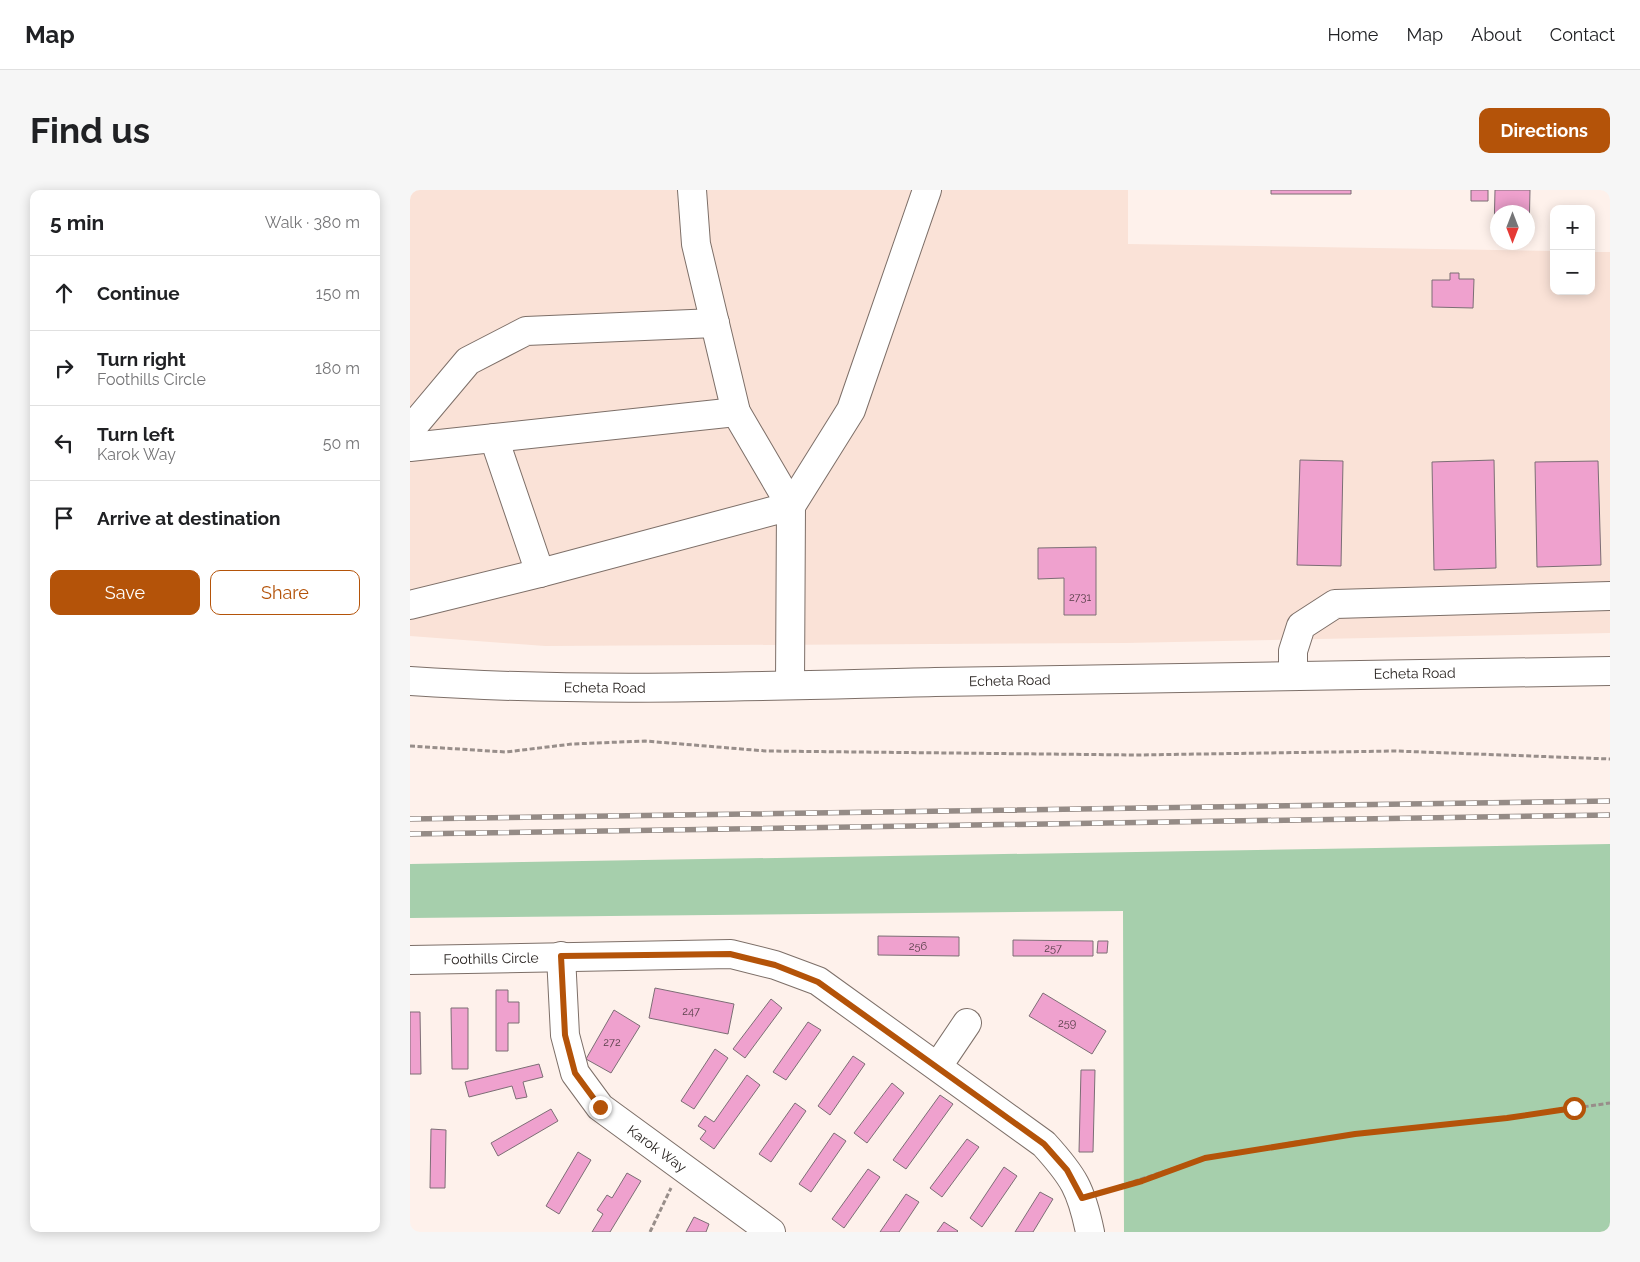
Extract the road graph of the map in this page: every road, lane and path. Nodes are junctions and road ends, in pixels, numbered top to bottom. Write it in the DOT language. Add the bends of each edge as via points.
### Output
graph roads {
  1 [pos="692,190"];
  2 [pos="927,190"];
  3 [pos="715,323"];
  4 [pos="736,412"];
  5 [pos="410,430"];
  6 [pos="494,438"];
  7 [pos="410,447"];
  8 [pos="791,506"];
  9 [pos="540,573"];
  10 [pos="1610,596"];
  11 [pos="410,605"];
  12 [pos="1610,670"];
  13 [pos="1293,674"];
  14 [pos="410,681"];
  15 [pos="790,685"];
  16 [pos="410,746"];
  17 [pos="1610,759"];
  18 [pos="561,956"];
  19 [pos="410,960"];
  20 [pos="967,1023"];
  21 [pos="938,1066"];
  22 [pos="1610,1103"];
  23 [pos="680,1167"];
  24 [pos="1082,1198"];
  25 [pos="650,1232"];
  26 [pos="772,1232"];
  27 [pos="1090,1232"];
  1 -- 3 [label="street" via="696,244"];
  2 -- 8 [label="street" via="851,410"];
  3 -- 4 [label="street"];
  3 -- 5 [label="street" via="526,331 468,361"];
  4 -- 6 [label="street"];
  4 -- 8 [label="street"];
  6 -- 7 [label="street"];
  6 -- 9 [label="street"];
  8 -- 9 [label="street"];
  8 -- 15 [label="street"];
  9 -- 11 [label="street"];
  10 -- 13 [label="street" via="1335,604 1301,626 1293,651"];
  12 -- 13 [label="street, Echeta Road"];
  13 -- 15 [label="street, Echeta Road"];
  14 -- 15 [label="street, Echeta Road" via="488,686"];
  16 -- 17 [label="path" via="506,752 572,744 645,741 766,751 1136,755 1396,751"];
  18 -- 19 [label="street, Foothills Circle"];
  18 -- 21 [label="street, Foothills Circle" via="730,954 775,965 818,982"];
  18 -- 23 [label="street, Karok Way" via="565,1035 575,1073 600,1107"];
  20 -- 21 [label="street"];
  21 -- 24 [label="street, Foothills Circle" via="1044,1144 1067,1170"];
  22 -- 24 [label="path" via="1355,1134 1205,1158"];
  23 -- 25 [label="path"];
  23 -- 26 [label="street, Karok Way"];
  24 -- 27 [label="street, Foothills Circle"];
}
